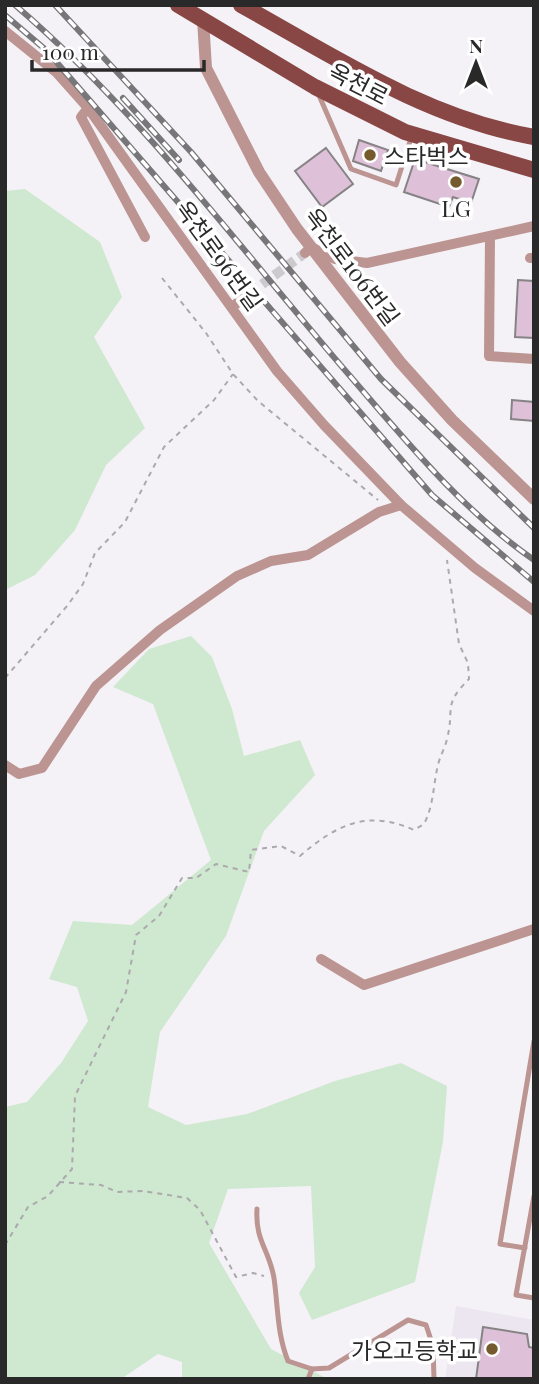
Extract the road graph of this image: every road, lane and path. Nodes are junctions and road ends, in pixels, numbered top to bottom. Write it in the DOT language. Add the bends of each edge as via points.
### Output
graph roads {
  1 [pos="178,5"];
  2 [pos="241,5"];
  3 [pos="203,19"];
  4 [pos="5,31"];
  5 [pos="315,87"];
  6 [pos="88,108"];
  7 [pos="534,125"];
  8 [pos="412,134"];
  9 [pos="526,136"];
  10 [pos="534,170"];
  11 [pos="534,226"];
  12 [pos="145,237"];
  13 [pos="491,237"];
  14 [pos="308,250"];
  15 [pos="162,278"];
  16 [pos="250,293"];
  17 [pos="232,307"];
  18 [pos="534,359"];
  19 [pos="233,374"];
  20 [pos="534,499"];
  21 [pos="400,503"];
  22 [pos="447,545"];
  23 [pos="534,611"];
  24 [pos="5,678"];
  25 [pos="5,765"];
  26 [pos="534,929"];
  27 [pos="321,959"];
  28 [pos="534,1041"];
  29 [pos="58,1182"];
  30 [pos="534,1196"];
  31 [pos="257,1209"];
  32 [pos="5,1245"];
  33 [pos="525,1248"];
  34 [pos="274,1279"];
  35 [pos="534,1298"];
  36 [pos="312,1369"];
  37 [pos="308,1379"];
  38 [pos="434,1379"];
  1 -- 3 [label="main road, 옥천로"];
  2 -- 9 [label="main road, 옥천로" via="408,99"];
  3 -- 5 [label="main road, 옥천로"];
  3 -- 14 [label="street, 옥천로106번길" via="206,68 259,172"];
  4 -- 6 [label="street, 옥천로96번길" via="55,72"];
  5 -- 8 [label="main road, 옥천로"];
  5 -- 8 [label="lane" via="351,169 396,184"];
  6 -- 12 [label="street" via="81,117"];
  6 -- 17 [label="street, 옥천로96번길"];
  7 -- 9 [label="lane"];
  8 -- 10 [label="main road, 옥천로"];
  11 -- 13 [label="street"];
  13 -- 14 [label="street" via="367,263"];
  13 -- 18 [label="street" via="489,356"];
  14 -- 20 [label="street, 옥천로106번길" via="452,420"];
  15 -- 19 [label="path"];
  16 -- 17 [label="street"];
  17 -- 21 [label="street, 옥천로96번길" via="277,371"];
  19 -- 21 [label="path" via="258,401 382,503"];
  19 -- 24 [label="path" via="214,400 164,447 125,522 94,553 83,584"];
  21 -- 22 [label="street, 옥천로96번길"];
  21 -- 25 [label="street" via="308,555 271,561 237,576 160,630 96,686 42,768 19,774"];
  22 -- 23 [label="street, 옥천로96번길"];
  22 -- 29 [label="path" via="446,568 469,679 456,691 449,708 448,737 424,824 414,830 394,821 344,824 300,856 281,846 251,850 249,872 216,864 196,878 182,878 159,916 136,935 126,992 75,1096 72,1169"];
  26 -- 27 [label="street" via="364,985"];
  28 -- 33 [label="lane" via="500,1244"];
  29 -- 32 [label="path" via="48,1196 29,1207"];
  29 -- 34 [label="path" via="187,1198 200,1210 236,1277 253,1273"];
  30 -- 33 [label="lane"];
  31 -- 34 [label="lane" via="256,1230"];
  33 -- 35 [label="lane" via="516,1295"];
  34 -- 36 [label="lane" via="281,1343 288,1361"];
  36 -- 37 [label="lane"];
  36 -- 38 [label="lane" via="329,1368 408,1320 426,1325 433,1346"];
}
